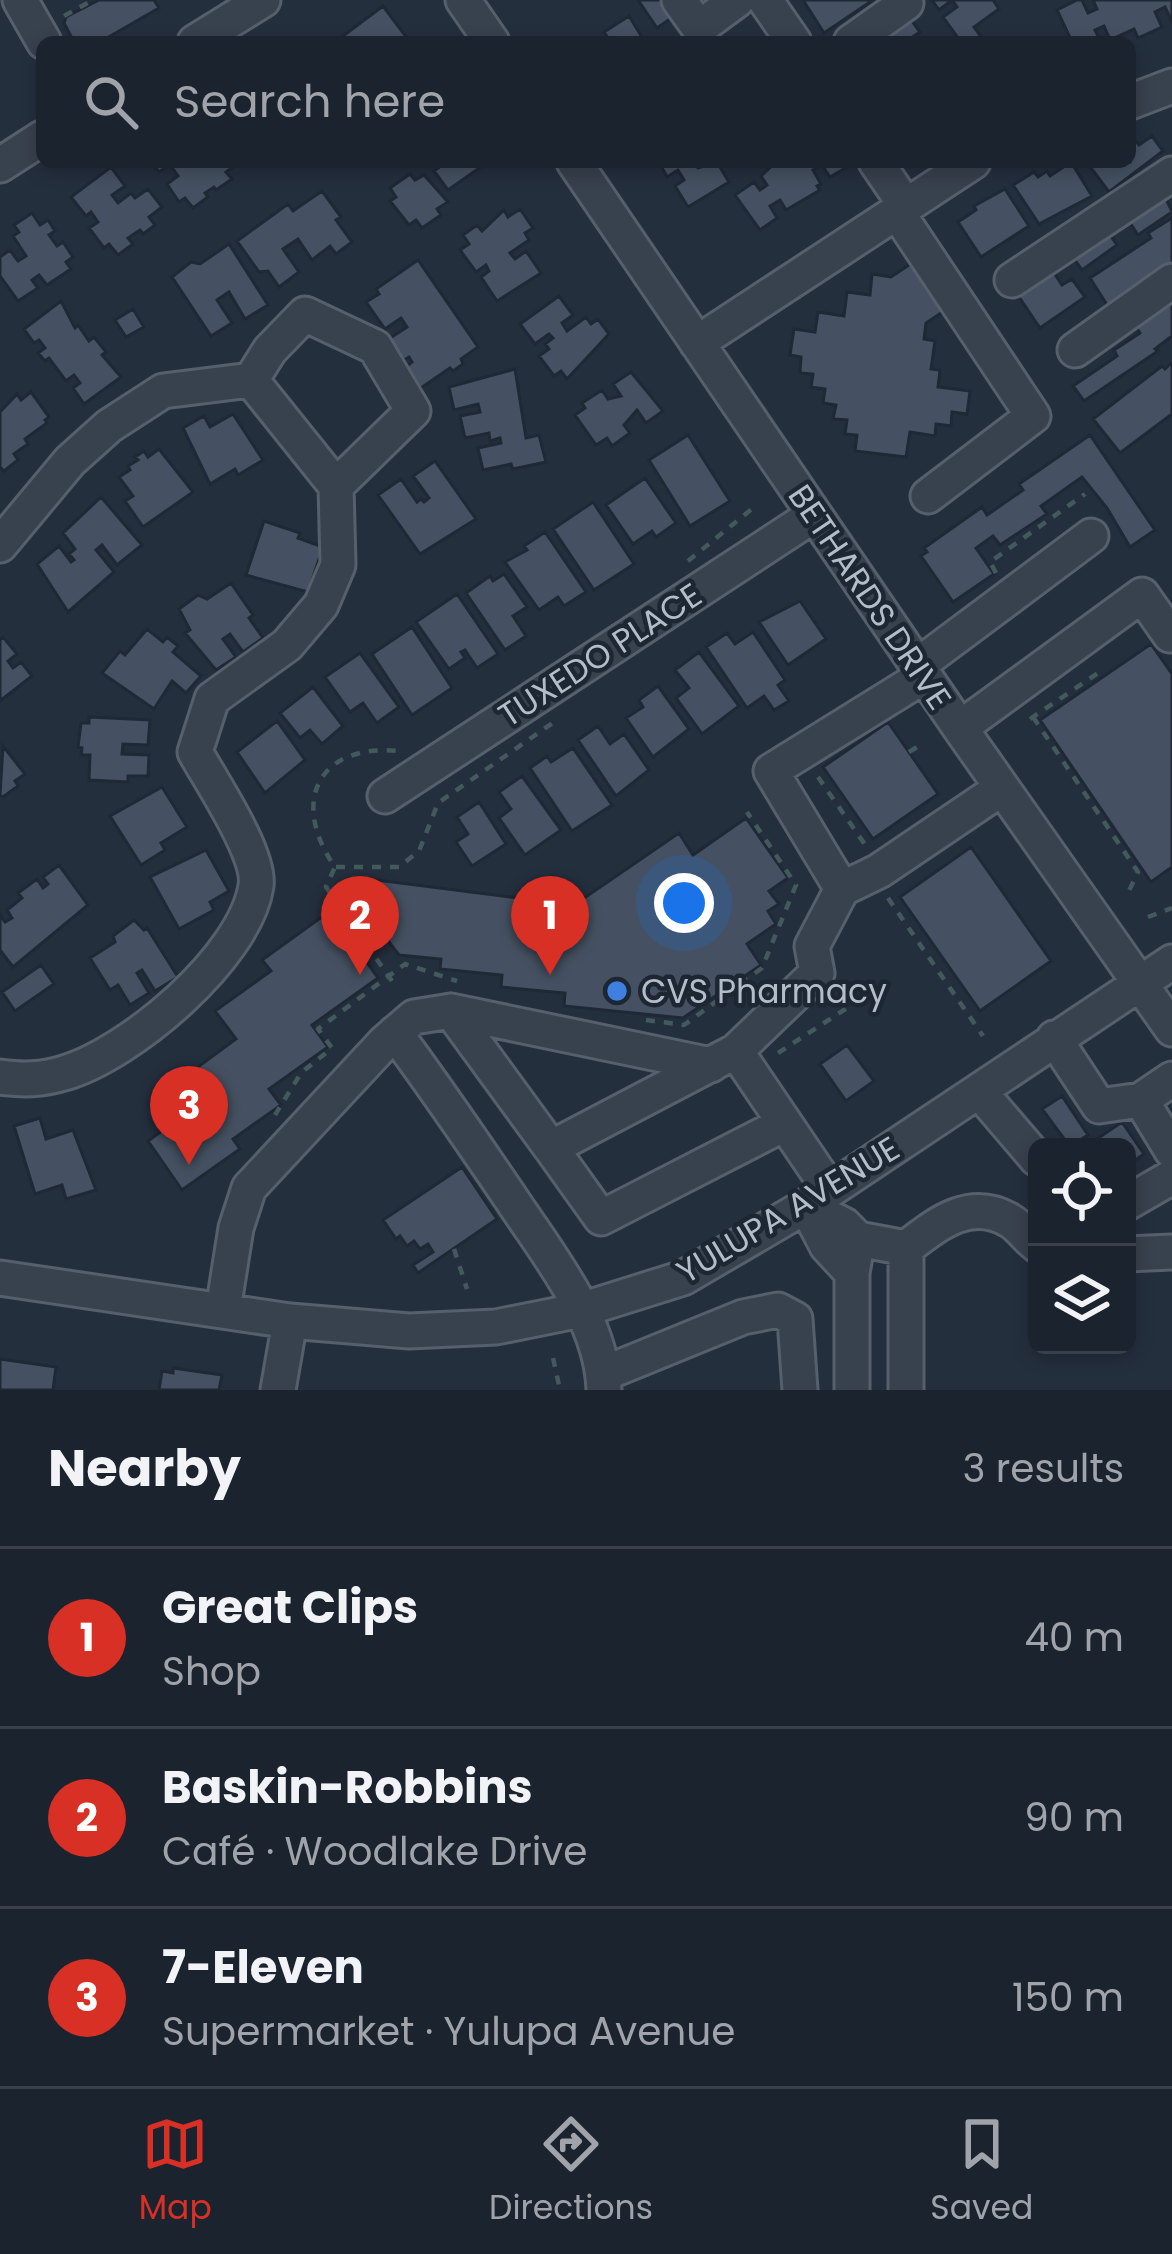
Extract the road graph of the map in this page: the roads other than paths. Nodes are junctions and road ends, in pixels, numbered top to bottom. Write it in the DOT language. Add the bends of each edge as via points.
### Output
graph roads {
  1 [pos="18,0"];
  2 [pos="263,0"];
  3 [pos="464,0"];
  4 [pos="679,0"];
  5 [pos="903,0"];
  6 [pos="762,1"];
  7 [pos="0,9"];
  8 [pos="49,32"];
  9 [pos="205,36"];
  10 [pos="488,36"];
  11 [pos="789,36"];
  12 [pos="858,36"];
  13 [pos="1172,86"];
  14 [pos="1136,100"];
  15 [pos="36,142"];
  16 [pos="0,165"];
  17 [pos="578,168"];
  18 [pos="879,168"];
  19 [pos="964,168"];
  20 [pos="1172,174"];
  21 [pos="901,209"];
  22 [pos="1012,280"];
  23 [pos="1172,281"];
  24 [pos="697,344"];
  25 [pos="1075,350"];
  26 [pos="251,380"];
  27 [pos="336,486"];
  28 [pos="928,496"];
  29 [pos="814,515"];
  30 [pos="1090,536"];
  31 [pos="0,545"];
  32 [pos="1170,635"];
  33 [pos="921,671"];
  34 [pos="960,728"];
  35 [pos="1002,788"];
  36 [pos="386,796"];
  37 [pos="842,889"];
  38 [pos="1172,962"];
  39 [pos="1141,983"];
  40 [pos="451,1011"];
  41 [pos="1172,1029"];
  42 [pos="395,1033"];
  43 [pos="1054,1038"];
  44 [pos="738,1059"];
  45 [pos="0,1077"];
  46 [pos="1172,1079"];
  47 [pos="979,1090"];
  48 [pos="1141,1100"];
  49 [pos="782,1125"];
  50 [pos="551,1148"];
  51 [pos="1028,1148"];
  52 [pos="1172,1151"];
  53 [pos="1172,1177"];
  54 [pos="818,1198"];
  55 [pos="1136,1198"];
  56 [pos="1028,1236"];
  57 [pos="906,1248"];
  58 [pos="1172,1252"];
  59 [pos="1136,1254"];
  60 [pos="855,1256"];
  61 [pos="0,1278"];
  62 [pos="224,1310"];
  63 [pos="581,1310"];
  64 [pos="290,1322"];
  65 [pos="603,1382"];
  66 [pos="278,1390"];
  67 [pos="800,1390"];
  68 [pos="852,1390"];
  69 [pos="905,1390"];
  1 -- 7 [label="street"];
  1 -- 8 [label="street"];
  2 -- 9 [label="street"];
  3 -- 10 [label="street"];
  4 -- 6 [label="street" via="699,28"];
  5 -- 12 [label="street"];
  6 -- 11 [label="street"];
  13 -- 14 [label="street"];
  15 -- 16 [label="street"];
  17 -- 24 [label="street, BETHARDS DRIVE"];
  18 -- 21 [label="street"];
  19 -- 21 [label="street"];
  20 -- 22 [label="street"];
  21 -- 24 [label="street"];
  21 -- 28 [label="street" via="1033,416"];
  23 -- 25 [label="street"];
  24 -- 29 [label="street, BETHARDS DRIVE"];
  26 -- 27 [label="street"];
  26 -- 27 [label="street" via="304,314 375,347 413,411"];
  26 -- 31 [label="street" via="164,392 109,426"];
  27 -- 45 [label="street" via="338,565 321,605 287,645 212,699 196,752 249,853 257,881 247,914 212,970 131,1035 68,1072 28,1081"];
  29 -- 33 [label="street, BETHARDS DRIVE"];
  29 -- 36 [label="street, TUXEDO PLACE"];
  30 -- 33 [label="street"];
  32 -- 34 [label="street" via="1142,595"];
  33 -- 34 [label="street, BETHARDS DRIVE"];
  33 -- 37 [label="street" via="771,771"];
  34 -- 35 [label="street, BETHARDS DRIVE"];
  35 -- 37 [label="street"];
  35 -- 39 [label="street, BETHARDS DRIVE"];
  37 -- 44 [label="street" via="812,946 817,973"];
  38 -- 39 [label="street, YULUPA AVENUE"];
  39 -- 41 [label="street, BETHARDS DRIVE"];
  39 -- 43 [label="street, YULUPA AVENUE"];
  40 -- 42 [label="street" via="414,1017"];
  40 -- 44 [label="street"];
  40 -- 50 [label="street"];
  42 -- 62 [label="street" via="249,1188"];
  42 -- 63 [label="street"];
  43 -- 47 [label="street, YULUPA AVENUE"];
  43 -- 48 [label="street" via="1099,1106"];
  44 -- 49 [label="street"];
  44 -- 50 [label="street"];
  46 -- 48 [label="street"];
  47 -- 51 [label="street"];
  47 -- 54 [label="street, YULUPA AVENUE"];
  48 -- 52 [label="street"];
  49 -- 50 [label="street" via="601,1218"];
  49 -- 54 [label="street"];
  53 -- 55 [label="street"];
  54 -- 60 [label="street" via="844,1225"];
  54 -- 63 [label="street, YULUPA AVENUE" via="683,1278"];
  56 -- 57 [label="street" via="998,1215 969,1213 946,1216"];
  57 -- 60 [label="street"];
  57 -- 69 [label="street"];
  58 -- 59 [label="street"];
  60 -- 68 [label="street"];
  61 -- 62 [label="street, YULUPA AVENUE"];
  62 -- 64 [label="street, YULUPA AVENUE"];
  63 -- 64 [label="street, YULUPA AVENUE" via="496,1327 409,1331"];
  63 -- 65 [label="street"];
  64 -- 66 [label="street"];
  65 -- 67 [label="street" via="731,1322 778,1310 795,1319"];
}
